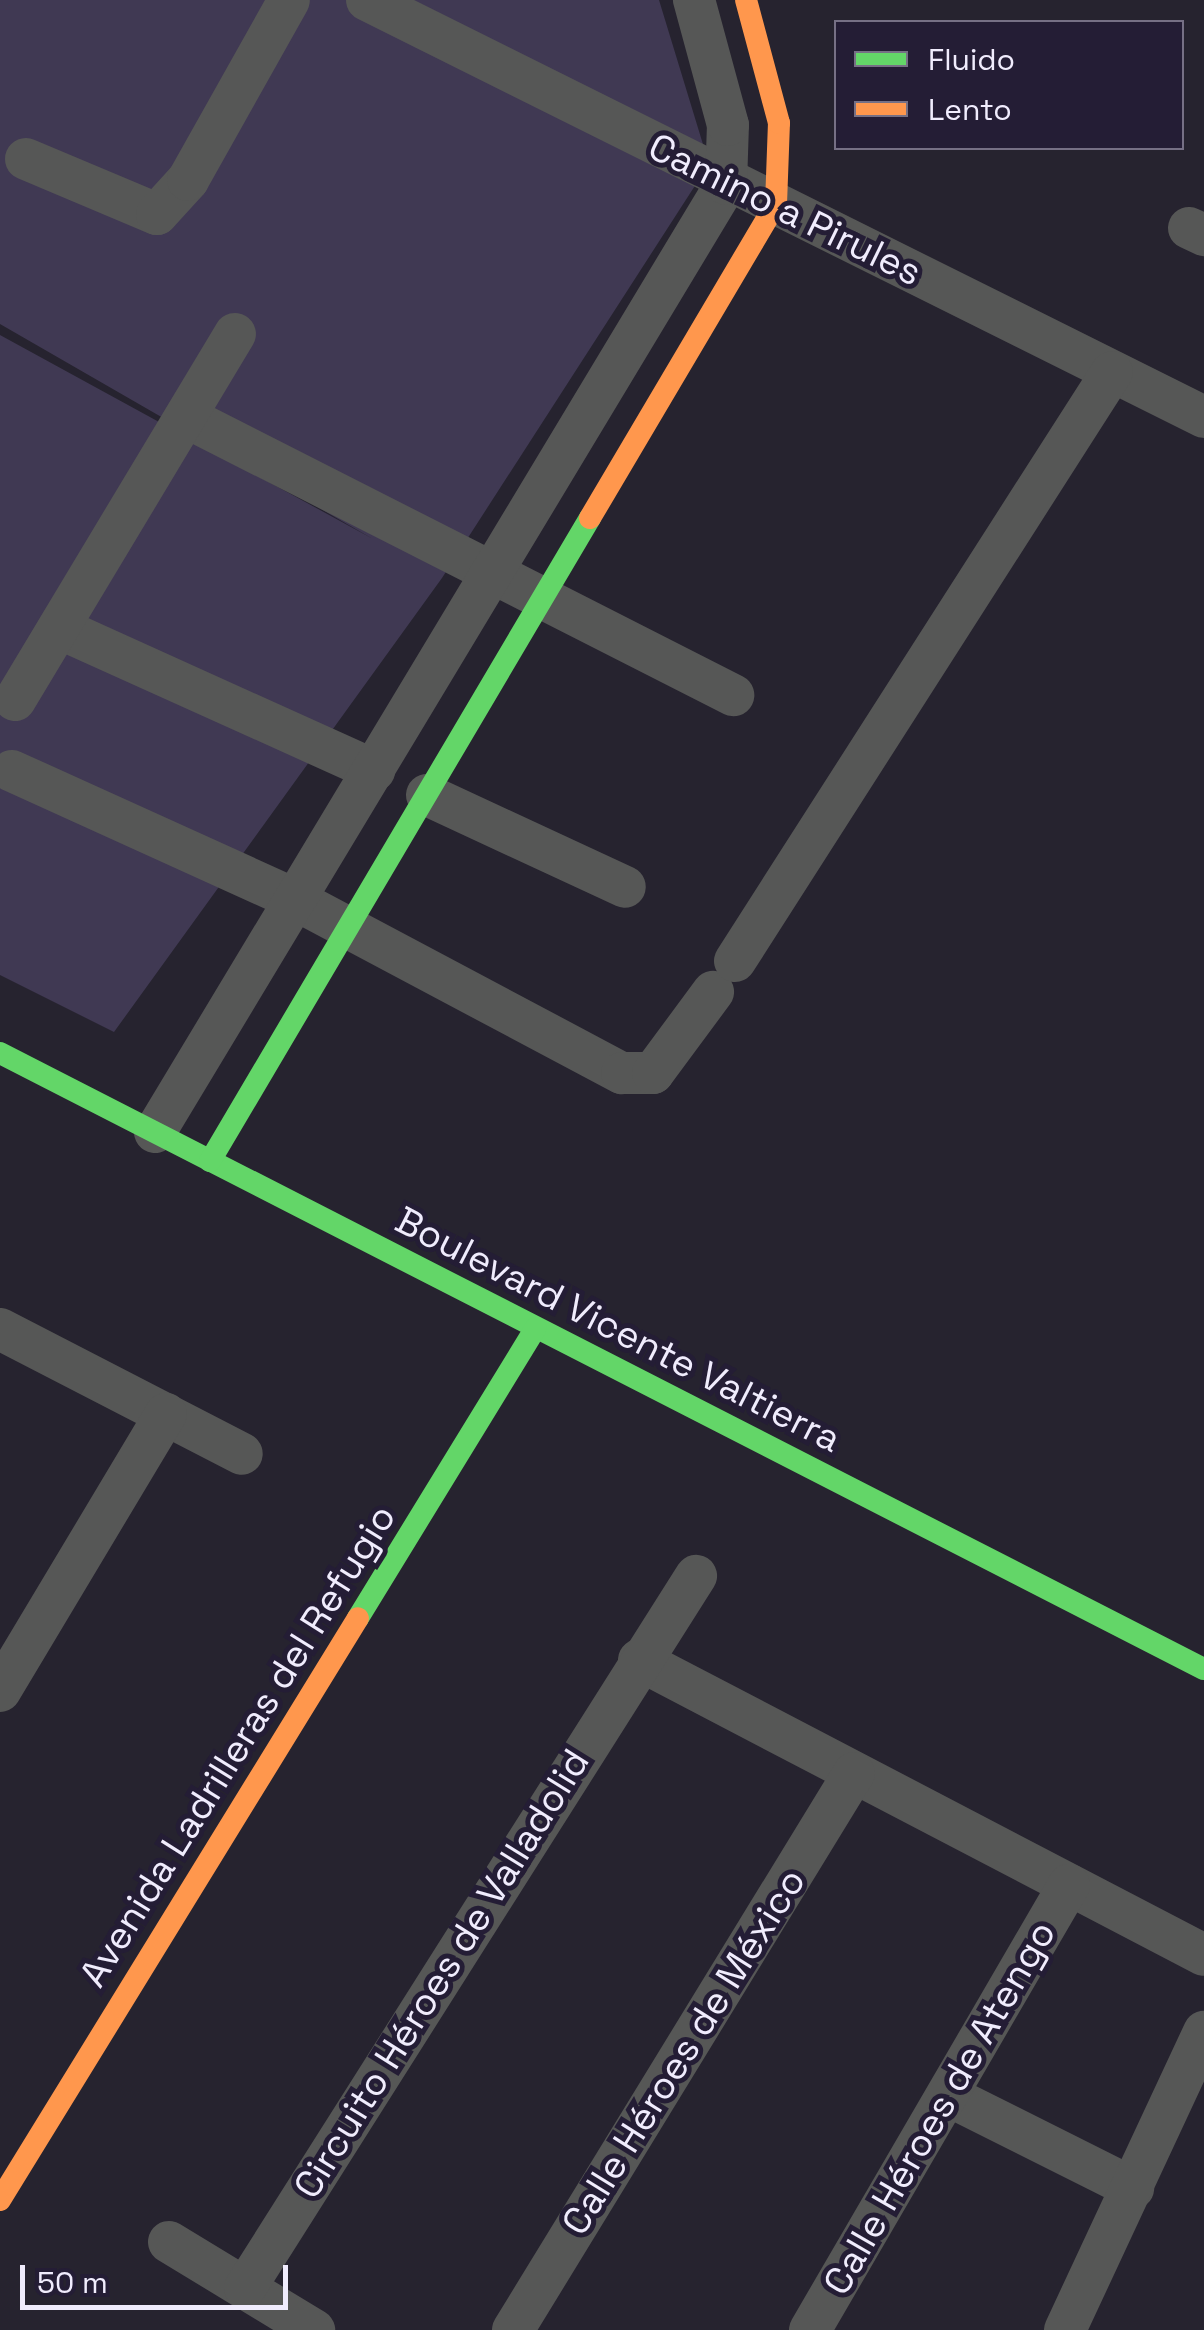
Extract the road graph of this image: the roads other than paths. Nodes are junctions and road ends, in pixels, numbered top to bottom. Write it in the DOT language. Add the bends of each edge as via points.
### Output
graph roads {
  1 [pos="289,0"];
  2 [pos="367,0"];
  3 [pos="694,0"];
  4 [pos="746,0"];
  5 [pos="26,159"];
  6 [pos="726,184"];
  7 [pos="776,204"];
  8 [pos="235,334"];
  9 [pos="1112,372"];
  10 [pos="186,417"];
  11 [pos="1204,417"];
  12 [pos="492,570"];
  13 [pos="541,601"];
  14 [pos="59,628"];
  15 [pos="734,695"];
  16 [pos="15,700"];
  17 [pos="374,770"];
  18 [pos="12,771"];
  19 [pos="426,795"];
  20 [pos="624,887"];
  21 [pos="296,900"];
  22 [pos="347,930"];
  23 [pos="0,1053"];
  24 [pos="155,1132"];
  25 [pos="210,1161"];
  26 [pos="536,1328"];
  27 [pos="0,1329"];
  28 [pos="166,1414"];
  29 [pos="242,1454"];
  30 [pos="696,1576"];
  31 [pos="639,1660"];
  32 [pos="1204,1669"];
  33 [pos="0,1691"];
  34 [pos="854,1773"];
  35 [pos="1069,1886"];
  36 [pos="1204,1955"];
  37 [pos="1204,2032"];
  38 [pos="949,2096"];
  39 [pos="1133,2188"];
  40 [pos="0,2200"];
  41 [pos="169,2242"];
  42 [pos="245,2288"];
  43 [pos="314,2330"];
  44 [pos="513,2330"];
  45 [pos="810,2330"];
  46 [pos="1065,2330"];
  1 -- 5 [label="street" via="188,180 158,214"];
  2 -- 6 [label="street, Camino a Pirules"];
  3 -- 6 [label="street" via="728,125"];
  4 -- 7 [label="street" via="779,123"];
  6 -- 7 [label="street, Camino a Pirules"];
  6 -- 12 [label="street"];
  7 -- 9 [label="street, Camino a Pirules"];
  7 -- 13 [label="street"];
  8 -- 10 [label="street"];
  9 -- 11 [label="street, Camino a Pirules"];
  9 -- 22 [label="street" via="724,977 654,1073 622,1073"];
  10 -- 12 [label="street"];
  10 -- 14 [label="street"];
  12 -- 13 [label="street"];
  12 -- 17 [label="street"];
  13 -- 15 [label="street"];
  13 -- 19 [label="street"];
  14 -- 16 [label="street"];
  14 -- 17 [label="street"];
  17 -- 21 [label="street"];
  18 -- 21 [label="street"];
  19 -- 20 [label="street"];
  19 -- 22 [label="street"];
  21 -- 22 [label="street"];
  21 -- 24 [label="street"];
  22 -- 25 [label="street"];
  23 -- 24 [label="street, Boulevard Vicente Valtierra"];
  24 -- 25 [label="street, Boulevard Vicente Valtierra"];
  25 -- 26 [label="street, Boulevard Vicente Valtierra"];
  26 -- 32 [label="street, Boulevard Vicente Valtierra"];
  26 -- 40 [label="street, Avenida Ladrilleras del Refugio"];
  27 -- 28 [label="street"];
  28 -- 29 [label="street"];
  28 -- 33 [label="street"];
  30 -- 31 [label="street, Circuito Héroes de Valladolid"];
  31 -- 34 [label="street"];
  31 -- 42 [label="street, Circuito Héroes de Valladolid"];
  34 -- 35 [label="street"];
  34 -- 44 [label="street, Calle Héroes de México"];
  35 -- 36 [label="street"];
  35 -- 38 [label="street, Calle Héroes de Atengo"];
  37 -- 39 [label="street"];
  38 -- 39 [label="street"];
  38 -- 45 [label="street, Calle Héroes de Atengo"];
  39 -- 46 [label="street"];
  41 -- 42 [label="street"];
  42 -- 43 [label="street"];
}
